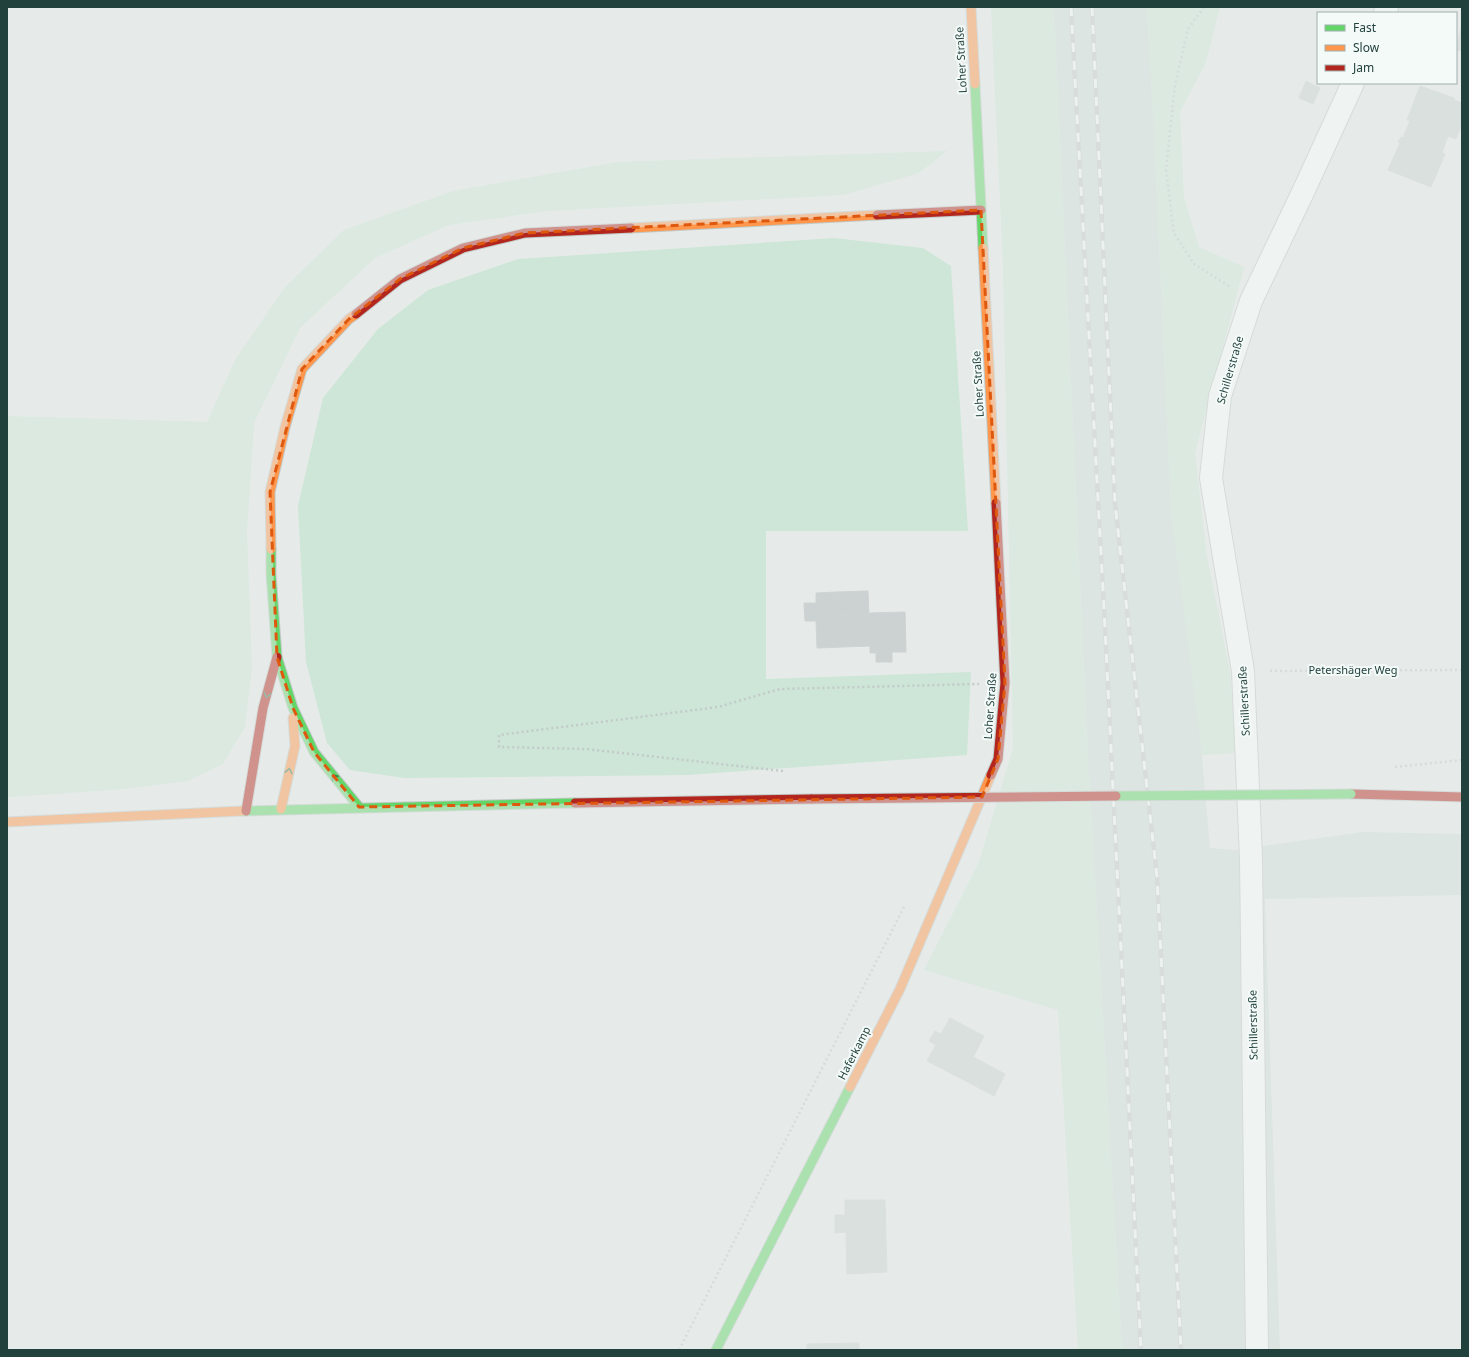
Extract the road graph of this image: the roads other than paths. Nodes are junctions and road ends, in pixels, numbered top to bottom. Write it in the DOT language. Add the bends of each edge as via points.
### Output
graph roads {
  1 [pos="971,7"];
  2 [pos="1353,84"];
  3 [pos="981,210"];
  4 [pos="276,657"];
  5 [pos="293,708"];
  6 [pos="998,759"];
  7 [pos="1462,797"];
  8 [pos="359,807"];
  9 [pos="281,809"];
  10 [pos="246,811"];
  11 [pos="7,822"];
  12 [pos="716,1350"];
  13 [pos="1257,1350"];
  1 -- 3 [label="street, Loher Straße"];
  2 -- 13 [label="street, Schillerstraße" via="1251,301 1220,396 1211,478 1244,671 1251,858"];
  3 -- 4 [label="street" via="525,233 463,248 400,279 349,319 302,369 270,492"];
  3 -- 6 [label="street, Loher Straße" via="1005,683"];
  4 -- 5 [label="street"];
  4 -- 10 [label="street, one-way" via="263,708"];
  8 -- 5 [label="street, one-way" via="314,752"];
  9 -- 5 [label="street, one-way" via="295,746"];
  6 -- 12 [label="street, Haferkamp" via="900,989"];
  7 -- 8 [label="street, bridge" via="1351,794 812,799"];
  8 -- 9 [label="street"];
  9 -- 10 [label="street"];
  10 -- 11 [label="street"];
}
